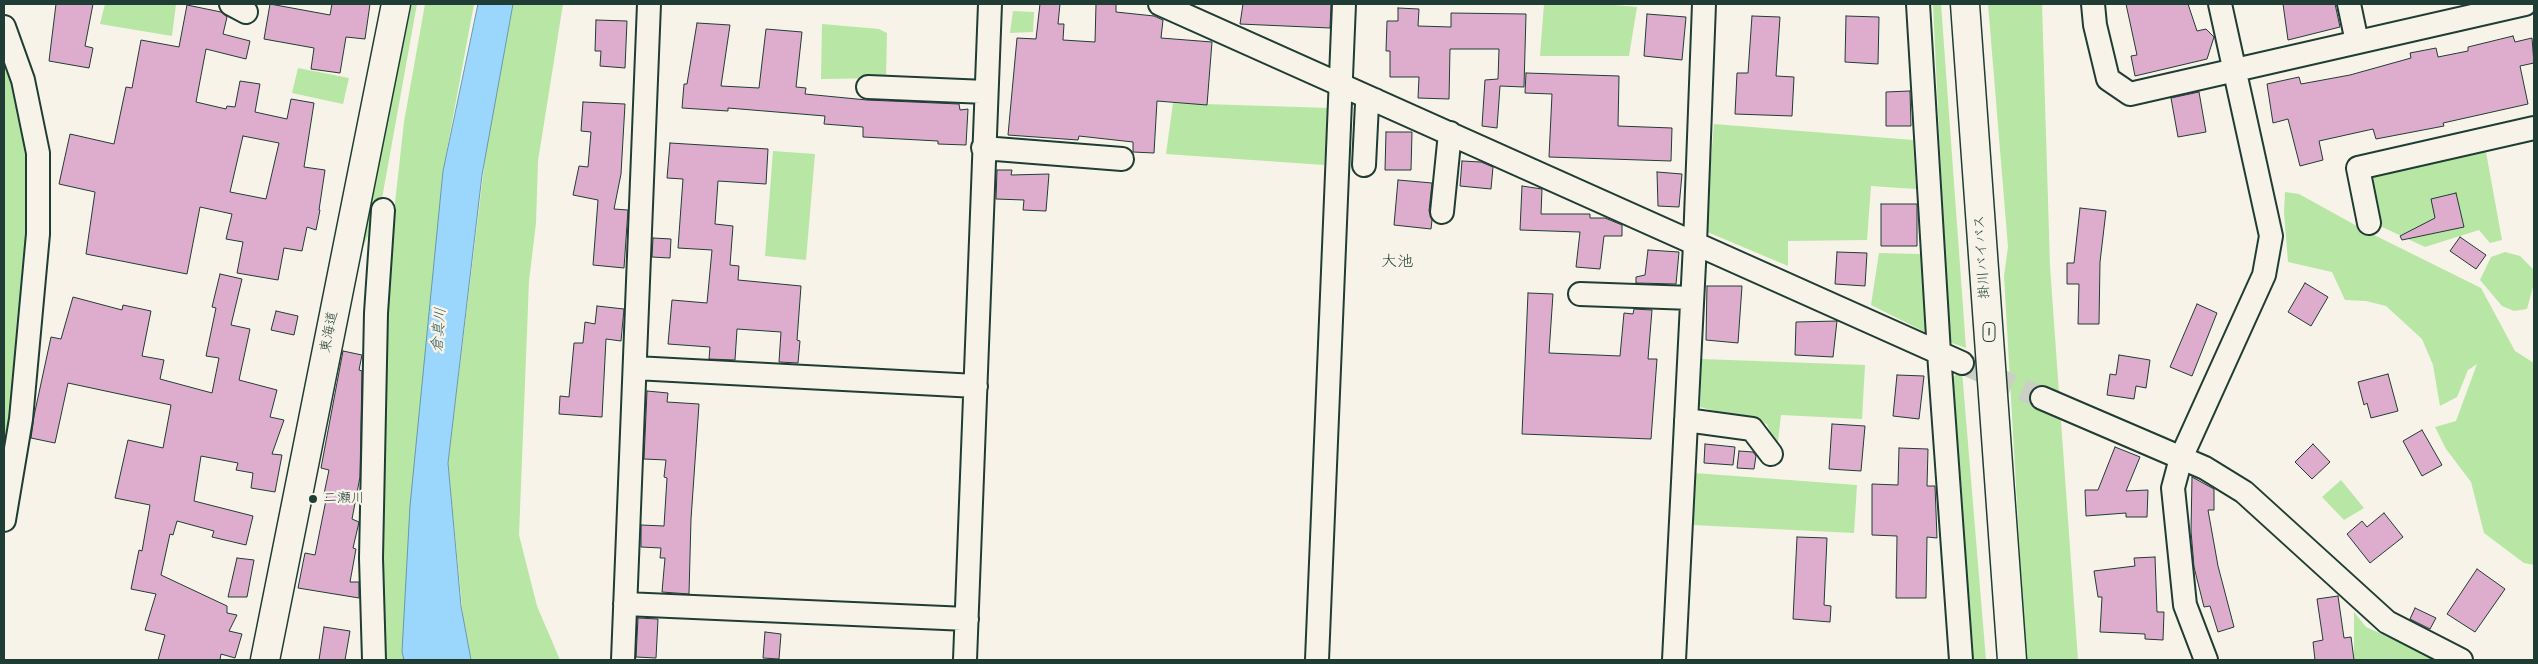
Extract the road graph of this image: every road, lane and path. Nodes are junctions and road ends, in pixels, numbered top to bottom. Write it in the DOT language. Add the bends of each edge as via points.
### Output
graph roads {
  1 [pos="396,4"];
  2 [pos="649,4"];
  3 [pos="990,4"];
  4 [pos="1160,4"];
  5 [pos="1344,4"];
  6 [pos="1704,4"];
  7 [pos="1918,4"];
  8 [pos="1965,4"];
  9 [pos="2093,4"];
  10 [pos="2220,4"];
  11 [pos="2349,4"];
  12 [pos="2525,4"];
  13 [pos="2479,9"];
  14 [pos="4,27"];
  15 [pos="2357,42"];
  16 [pos="2234,70"];
  17 [pos="1341,85"];
  18 [pos="868,87"];
  19 [pos="986,92"];
  20 [pos="1375,100"];
  21 [pos="2534,128"];
  22 [pos="1450,134"];
  23 [pos="983,148"];
  24 [pos="1122,159"];
  25 [pos="1364,164"];
  26 [pos="383,210"];
  27 [pos="1442,212"];
  28 [pos="2369,223"];
  29 [pos="1695,244"];
  30 [pos="1580,294"];
  31 [pos="1692,298"];
  32 [pos="1939,353"];
  33 [pos="1962,363"];
  34 [pos="635,368"];
  35 [pos="976,386"];
  36 [pos="2042,398"];
  37 [pos="1686,420"];
  38 [pos="1771,454"];
  39 [pos="2181,458"];
  40 [pos="4,520"];
  41 [pos="625,604"];
  42 [pos="967,619"];
  43 [pos="265,660"];
  44 [pos="374,660"];
  45 [pos="623,660"];
  46 [pos="965,660"];
  47 [pos="1317,660"];
  48 [pos="1674,660"];
  49 [pos="1961,660"];
  50 [pos="2012,660"];
  51 [pos="2206,660"];
  52 [pos="2461,660"];
  1 -- 43 [label="main road, 東海道"];
  2 -- 34 [label="street"];
  3 -- 19 [label="street"];
  4 -- 17 [label="street"];
  5 -- 17 [label="street"];
  6 -- 29 [label="street"];
  7 -- 32 [label="street"];
  8 -- 50 [label="main road, 掛川バイパス / 1"];
  9 -- 16 [label="street" via="2108,79 2130,94"];
  10 -- 16 [label="street"];
  11 -- 15 [label="street"];
  12 -- 13 [label="street"];
  13 -- 15 [label="street"];
  14 -- 40 [label="street" via="23,80 38,153 38,234 21,419"];
  15 -- 16 [label="street"];
  16 -- 39 [label="street" via="2271,236 2264,275"];
  17 -- 20 [label="street"];
  17 -- 47 [label="street"];
  18 -- 19 [label="street"];
  19 -- 23 [label="street"];
  20 -- 22 [label="street"];
  20 -- 25 [label="street" via="1367,104"];
  21 -- 28 [label="street" via="2358,168"];
  22 -- 27 [label="street"];
  22 -- 29 [label="street"];
  23 -- 24 [label="street"];
  23 -- 35 [label="street"];
  26 -- 44 [label="street" via="376,322 371,558"];
  29 -- 31 [label="street"];
  29 -- 32 [label="street"];
  30 -- 31 [label="street"];
  31 -- 37 [label="street"];
  32 -- 33 [label="street"];
  32 -- 49 [label="street"];
  34 -- 35 [label="street"];
  34 -- 41 [label="street"];
  35 -- 42 [label="street"];
  36 -- 39 [label="street"];
  37 -- 38 [label="street" via="1752,429"];
  37 -- 48 [label="street"];
  39 -- 51 [label="street" via="2173,488 2185,606"];
  39 -- 52 [label="street" via="2244,492 2387,622"];
  41 -- 42 [label="street"];
  41 -- 45 [label="street"];
  42 -- 46 [label="street"];
}
